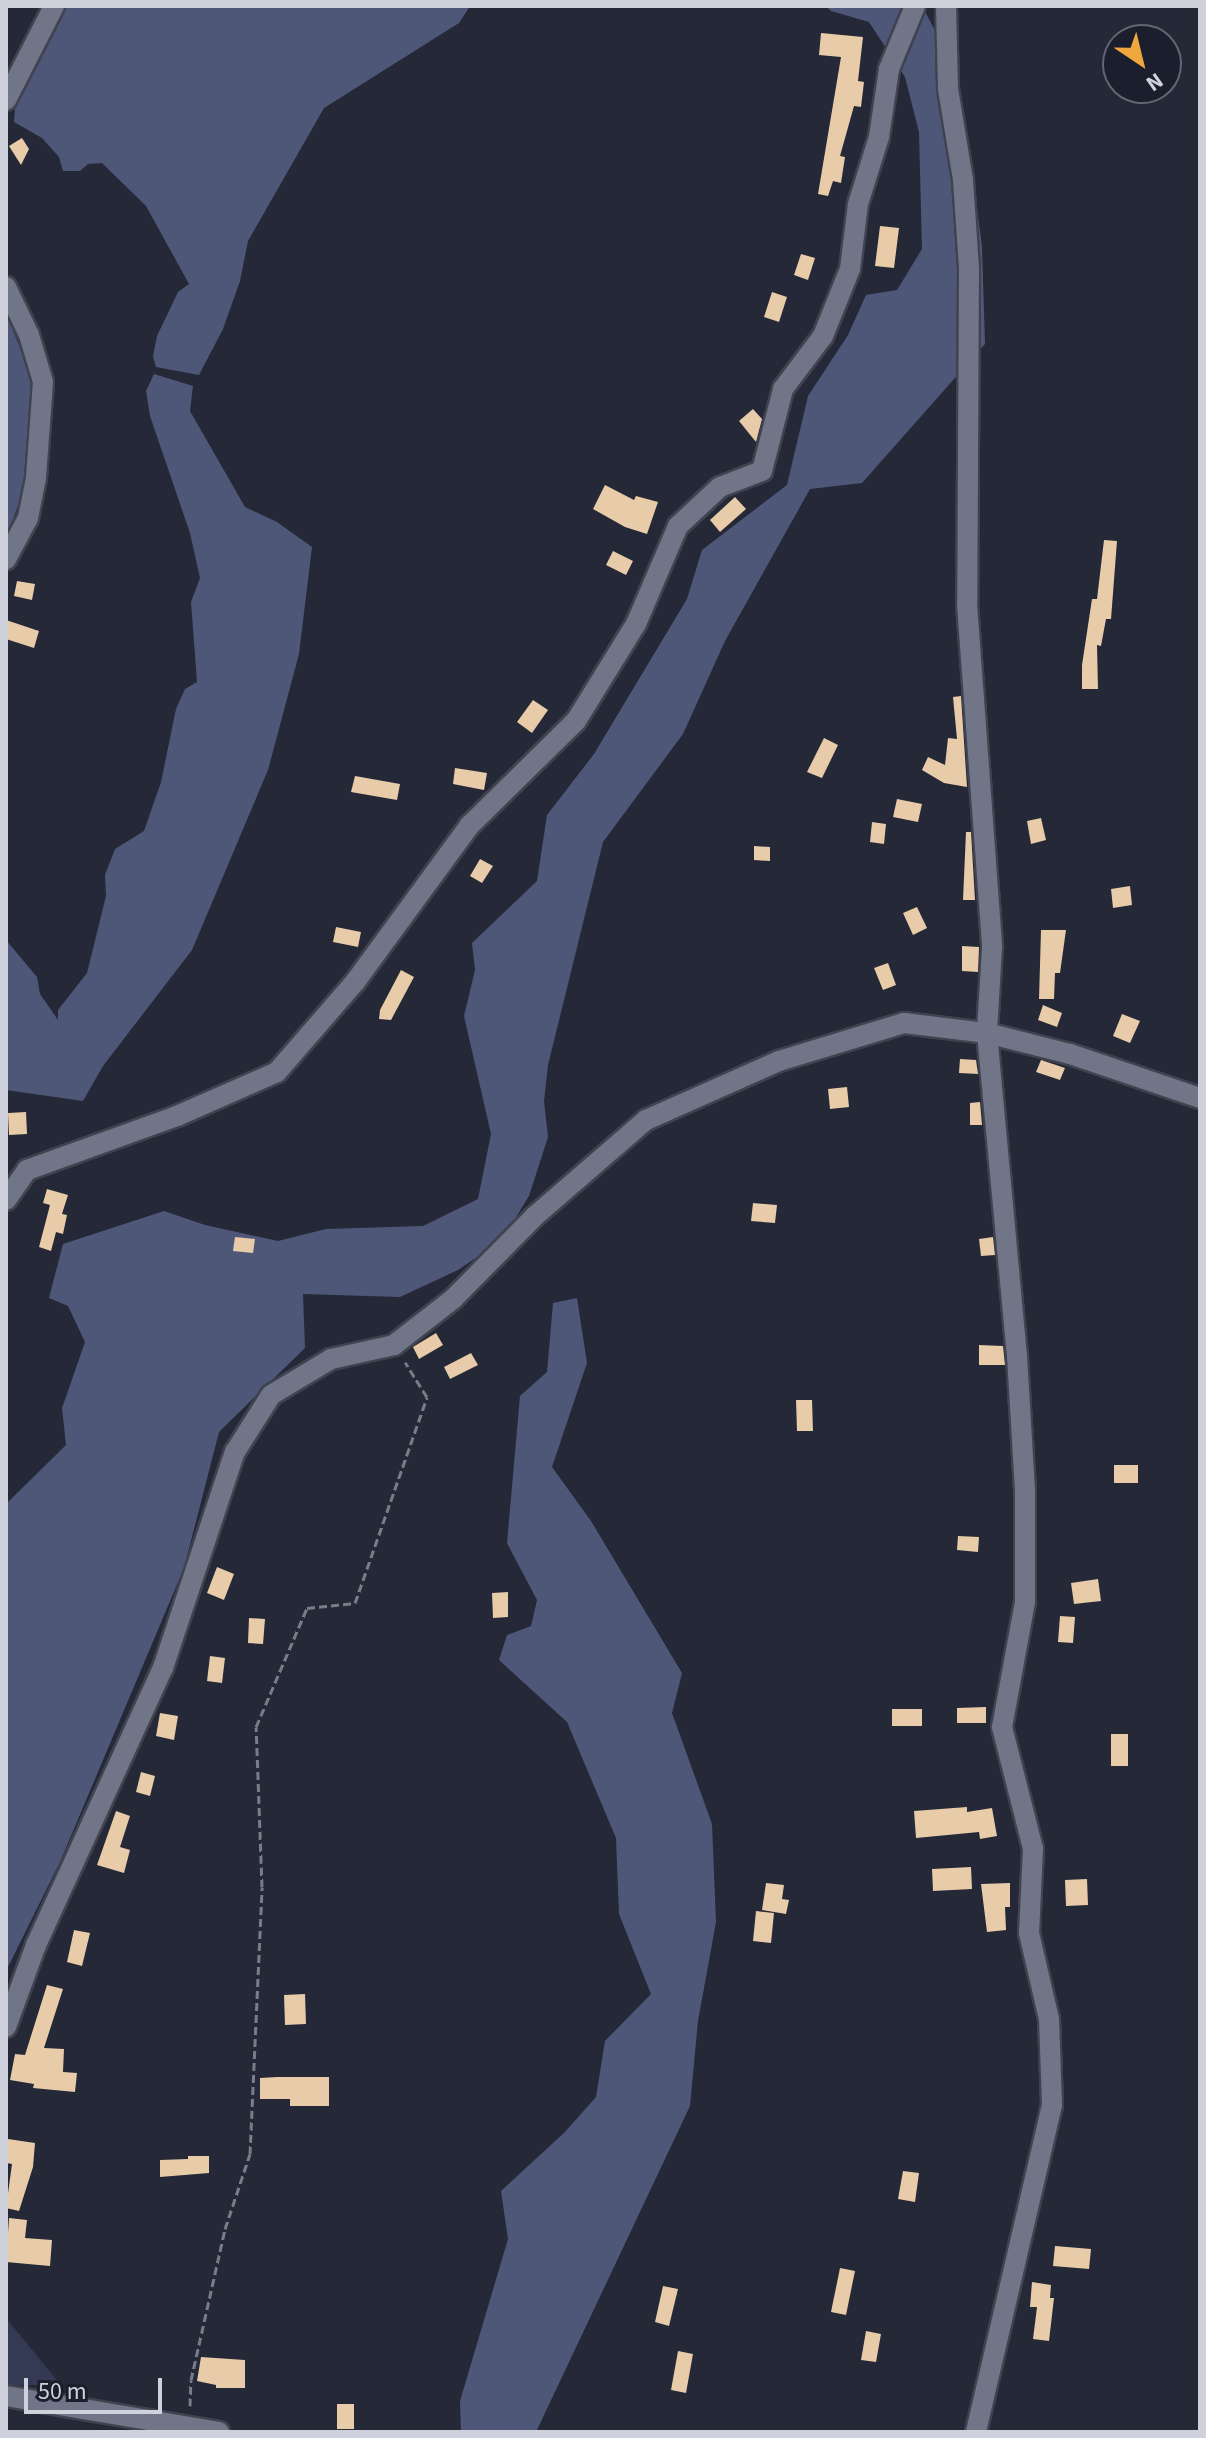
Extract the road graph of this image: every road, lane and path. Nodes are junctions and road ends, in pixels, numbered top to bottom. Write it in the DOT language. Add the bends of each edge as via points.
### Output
graph roads {
  1 [pos="54,6"];
  2 [pos="915,6"];
  3 [pos="946,6"];
  4 [pos="6,100"];
  5 [pos="6,287"];
  6 [pos="6,559"];
  7 [pos="987,1033"];
  8 [pos="1200,1098"];
  9 [pos="6,1200"];
  10 [pos="394,1345"];
  11 [pos="6,2027"];
  12 [pos="6,2396"];
  13 [pos="190,2426"];
  14 [pos="219,2432"];
  15 [pos="976,2432"];
  1 -- 4 [label="street"];
  2 -- 9 [label="street" via="889,69 879,137 858,204 850,269 823,336 783,389 762,471 720,487 678,526 636,624 576,721 470,825 355,982 277,1072 177,1116 27,1170"];
  3 -- 7 [label="street" via="948,89 963,180 969,269 967,604 992,948"];
  5 -- 6 [label="street" via="29,335 43,382 28,518"];
  7 -- 8 [label="street" via="1070,1054"];
  7 -- 10 [label="street" via="904,1023 779,1061 646,1120 535,1216 453,1299"];
  7 -- 15 [label="street" via="1025,1492 1025,1602 1002,1727 1033,1849 1029,1933 1049,2019 1052,2105"];
  10 -- 11 [label="street" via="331,1359 271,1395 235,1452 163,1668 36,1945"];
  10 -- 13 [label="path" via="427,1397 355,1603 307,1608 256,1727 262,1887 250,2154 225,2229 191,2380"];
  12 -- 13 [label="street"];
  13 -- 14 [label="street"];
}
